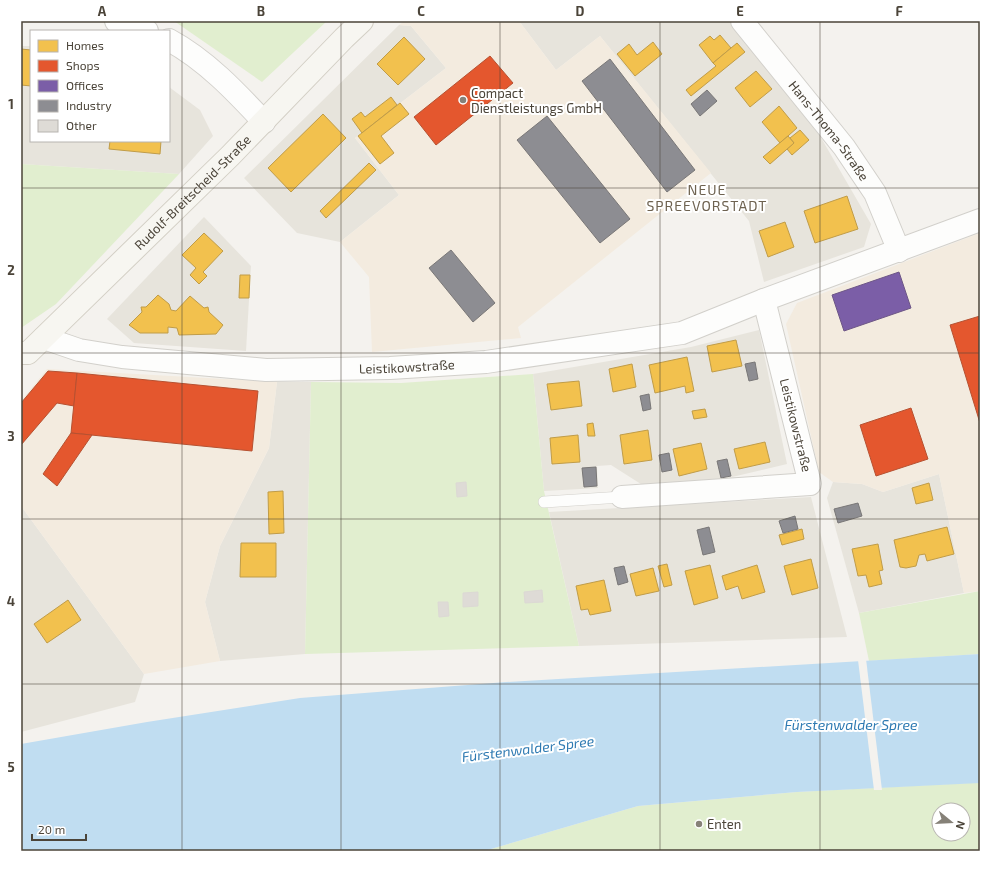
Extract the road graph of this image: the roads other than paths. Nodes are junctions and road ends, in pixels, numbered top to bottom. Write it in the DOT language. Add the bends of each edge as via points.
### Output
graph roads {
  1 [pos="116,21"];
  2 [pos="362,21"];
  3 [pos="742,21"];
  4 [pos="145,30"];
  5 [pos="170,41"];
  6 [pos="264,122"];
  7 [pos="980,220"];
  8 [pos="899,251"];
  9 [pos="764,300"];
  10 [pos="44,338"];
  11 [pos="24,356"];
  12 [pos="622,497"];
  13 [pos="544,502"];
  1 -- 4 [label="street"];
  2 -- 6 [label="main road, Rudolf-Breitscheid-Straße"];
  3 -- 8 [label="street, Hans-Thoma-Straße" via="844,147 876,193"];
  5 -- 6 [label="street" via="196,57 240,96"];
  6 -- 10 [label="main road, Rudolf-Breitscheid-Straße"];
  7 -- 8 [label="street, Leistikowstraße"];
  8 -- 9 [label="street, Leistikowstraße"];
  9 -- 10 [label="street, Leistikowstraße" via="682,333 486,362 390,368 243,368 79,350"];
  9 -- 12 [label="street, Leistikowstraße" via="810,484"];
  10 -- 11 [label="main road, Rudolf-Breitscheid-Straße"];
  12 -- 13 [label="lane"];
}
